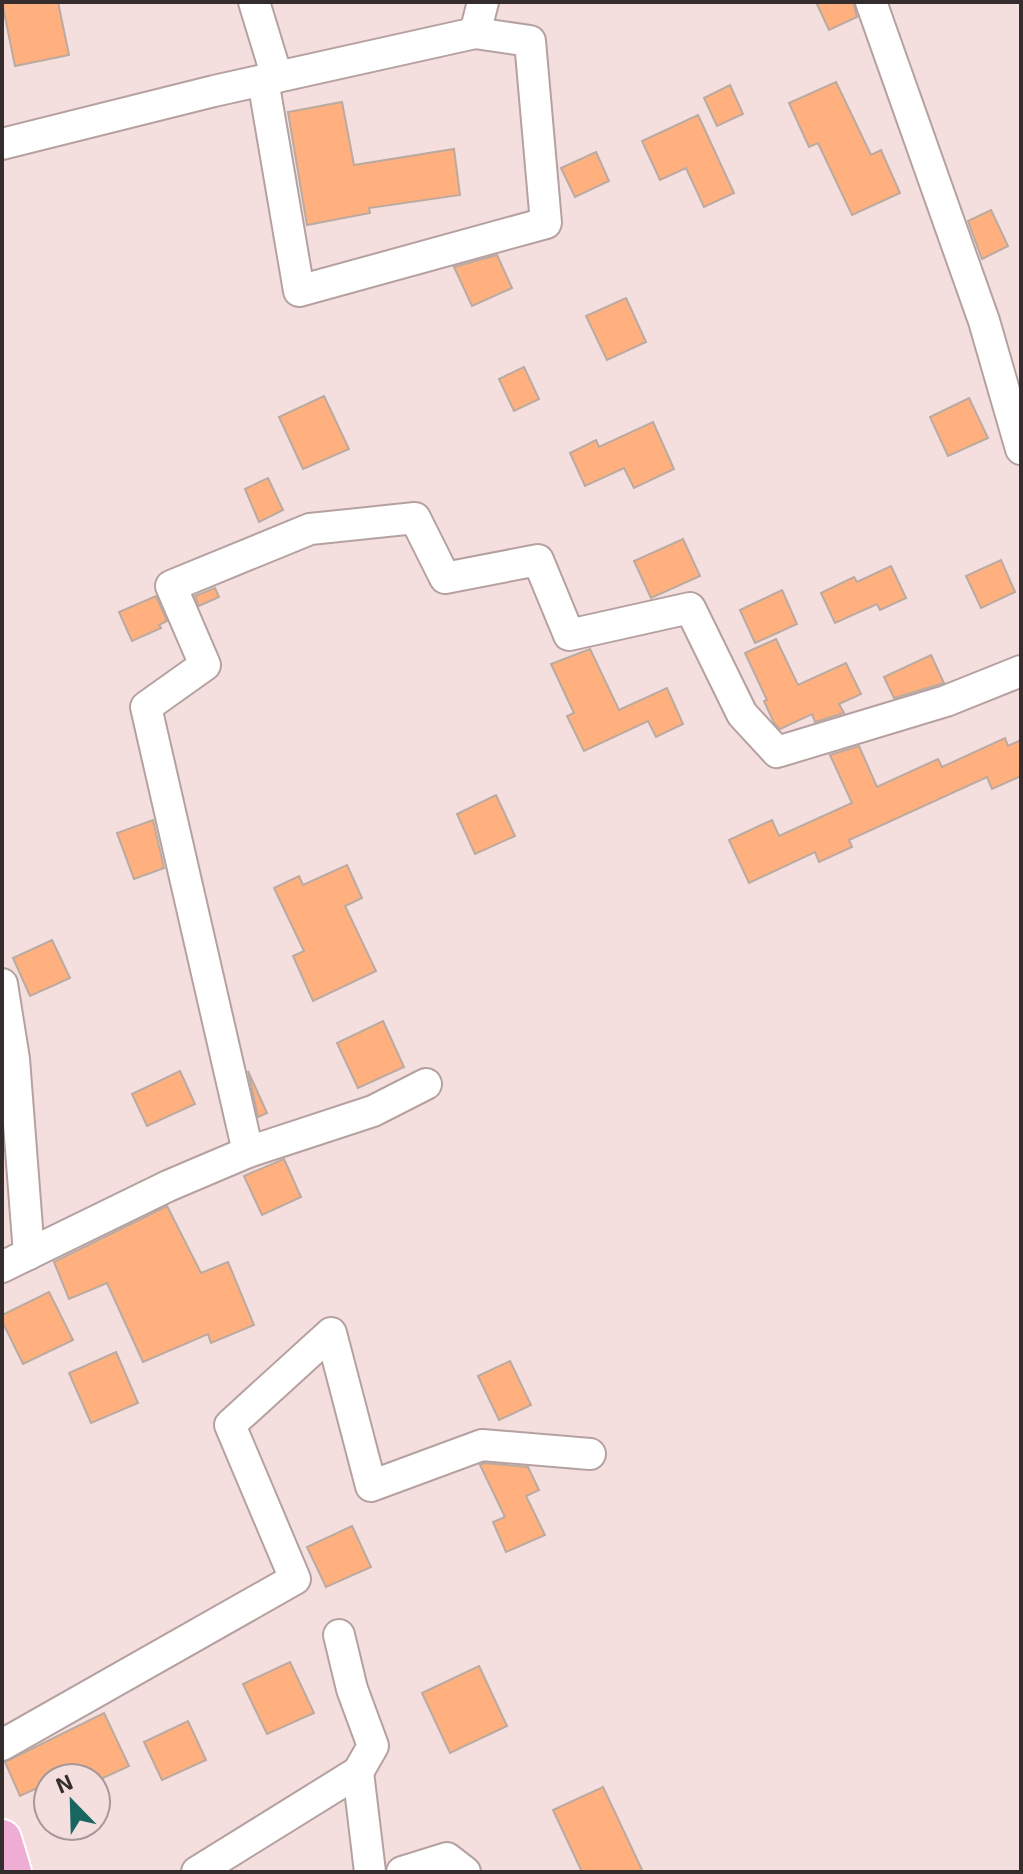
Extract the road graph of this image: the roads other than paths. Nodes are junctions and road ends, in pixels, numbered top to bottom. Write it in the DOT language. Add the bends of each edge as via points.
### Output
graph roads {
  1 [pos="254,2"];
  2 [pos="483,2"];
  3 [pos="871,2"];
  4 [pos="475,33"];
  5 [pos="270,78"];
  6 [pos="2,144"];
  7 [pos="1021,449"];
  8 [pos="1021,671"];
  9 [pos="2,984"];
  10 [pos="426,1084"];
  11 [pos="248,1152"];
  12 [pos="16,1260"];
  13 [pos="590,1454"];
  14 [pos="339,1635"];
  15 [pos="2,1745"];
  16 [pos="358,1772"];
  17 [pos="2,1839"];
  18 [pos="12,1872"];
  19 [pos="197,1872"];
  20 [pos="370,1872"];
  21 [pos="402,1872"];
  22 [pos="465,1872"];
  1 -- 5 [label="street"];
  2 -- 4 [label="street"];
  3 -- 7 [label="street" via="984,321"];
  4 -- 5 [label="street"];
  4 -- 5 [label="street" via="530,41 546,223 299,291"];
  5 -- 6 [label="street"];
  8 -- 11 [label="street" via="946,701 777,752 742,714 690,608 569,635 538,560 445,578 415,518 310,529 171,586 205,665 146,707"];
  9 -- 12 [label="street" via="14,1059"];
  10 -- 11 [label="street" via="373,1111"];
  11 -- 12 [label="street"];
  13 -- 15 [label="street" via="482,1445 371,1486 331,1333 230,1425 295,1579"];
  14 -- 16 [label="street" via="373,1746"];
  16 -- 19 [label="street"];
  16 -- 20 [label="street"];
  17 -- 18 [label="main road"];
  21 -- 22 [label="street" via="447,1858"];
}
